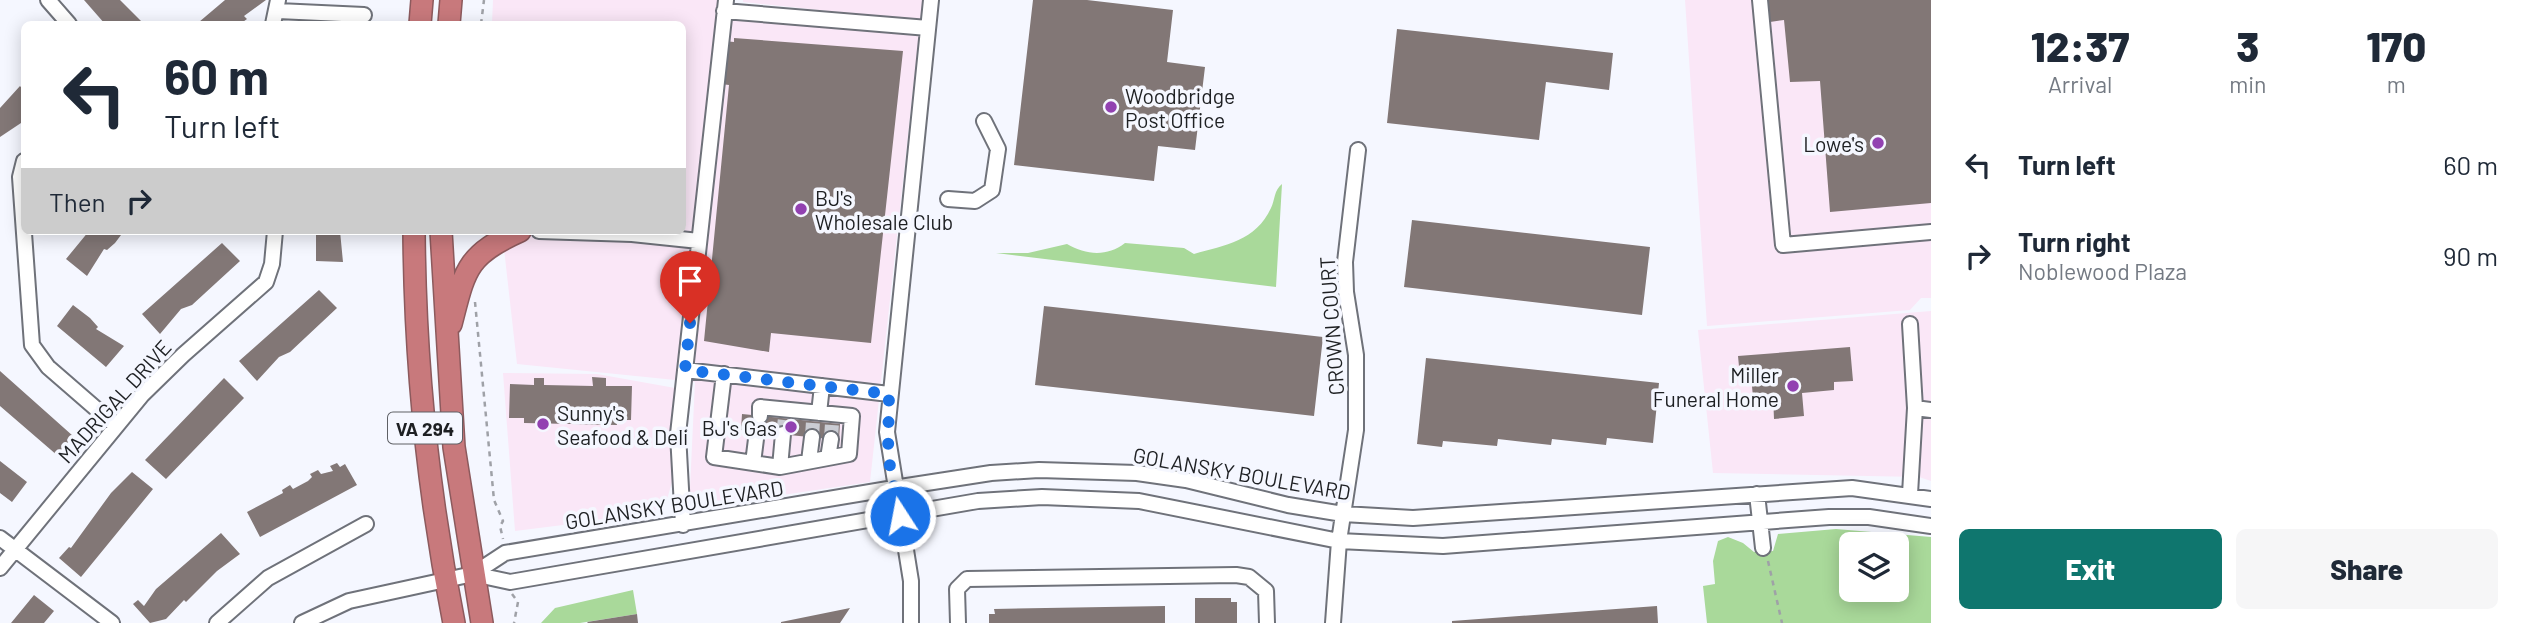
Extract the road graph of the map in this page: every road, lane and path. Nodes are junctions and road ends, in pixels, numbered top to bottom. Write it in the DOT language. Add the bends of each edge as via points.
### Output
graph roads {
  1 [pos="48,0"];
  2 [pos="364,0"];
  3 [pos="422,0"];
  4 [pos="451,0"];
  5 [pos="484,0"];
  6 [pos="931,0"];
  7 [pos="1760,0"];
  8 [pos="725,6"];
  9 [pos="276,12"];
  10 [pos="363,20"];
  11 [pos="66,21"];
  12 [pos="420,21"];
  13 [pos="449,21"];
  14 [pos="481,21"];
  15 [pos="928,28"];
  16 [pos="984,121"];
  17 [pos="1358,150"];
  18 [pos="21,173"];
  19 [pos="21,194"];
  20 [pos="948,200"];
  21 [pos="1931,232"];
  22 [pos="23,235"];
  23 [pos="32,235"];
  24 [pos="275,235"];
  25 [pos="414,235"];
  26 [pos="441,235"];
  27 [pos="512,235"];
  28 [pos="642,235"];
  29 [pos="699,241"];
  30 [pos="24,244"];
  31 [pos="475,297"];
  32 [pos="1910,324"];
  33 [pos="446,346"];
  34 [pos="685,370"];
  35 [pos="724,374"];
  36 [pos="822,386"];
  37 [pos="889,394"];
  38 [pos="1915,408"];
  39 [pos="1931,410"];
  40 [pos="760,416"];
  41 [pos="822,417"];
  42 [pos="116,426"];
  43 [pos="757,431"];
  44 [pos="783,434"];
  45 [pos="811,437"];
  46 [pos="831,439"];
  47 [pos="828,458"];
  48 [pos="809,461"];
  49 [pos="753,463"];
  50 [pos="780,467"];
  51 [pos="894,488"];
  52 [pos="1757,494"];
  53 [pos="1910,494"];
  54 [pos="1931,499"];
  55 [pos="1343,514"];
  56 [pos="900,516"];
  57 [pos="1759,522"];
  58 [pos="366,524"];
  59 [pos="682,525"];
  60 [pos="500,526"];
  61 [pos="1931,526"];
  62 [pos="0,538"];
  63 [pos="1339,541"];
  64 [pos="1763,548"];
  65 [pos="15,550"];
  66 [pos="0,568"];
  67 [pos="472,573"];
  68 [pos="445,578"];
  69 [pos="513,598"];
  70 [pos="112,623"];
  71 [pos="217,623"];
  72 [pos="302,623"];
  73 [pos="454,623"];
  74 [pos="482,623"];
  75 [pos="514,623"];
  76 [pos="911,623"];
  77 [pos="958,623"];
  78 [pos="1267,623"];
  79 [pos="1333,623"];
  80 [pos="1782,623"];
  1 -- 11 [label="street"];
  2 -- 10 [label="street"];
  3 -- 12 [label="highway"];
  4 -- 13 [label="highway"];
  5 -- 14 [label="path"];
  6 -- 15 [label="street"];
  7 -- 21 [label="street" via="1783,245"];
  8 -- 15 [label="street"];
  8 -- 29 [label="street"];
  9 -- 10 [label="street"];
  15 -- 37 [label="street"];
  16 -- 20 [label="street" via="998,149 992,190 975,201"];
  17 -- 55 [label="street, CROWN COURT" via="1345,262 1357,402"];
  18 -- 19 [label="street"];
  22 -- 30 [label="street"];
  23 -- 30 [label="street"];
  24 -- 42 [label="street, MADRIGAL DRIVE" via="266,282 183,355"];
  25 -- 68 [label="highway, VA 294" via="418,352 430,485"];
  26 -- 33 [label="highway, VA 294"];
  27 -- 33 [label="highway" via="489,246 470,265"];
  28 -- 29 [label="street"];
  29 -- 34 [label="street"];
  30 -- 42 [label="street" via="29,327 36,352 48,368"];
  31 -- 60 [label="path" via="495,505 503,521"];
  32 -- 38 [label="street"];
  33 -- 67 [label="highway, VA 294" via="454,447"];
  34 -- 35 [label="street"];
  34 -- 59 [label="street" via="677,455"];
  35 -- 36 [label="street"];
  35 -- 49 [label="street" via="714,457"];
  36 -- 37 [label="street"];
  36 -- 41 [label="street"];
  37 -- 51 [label="street" via="887,432"];
  38 -- 39 [label="street"];
  38 -- 53 [label="street"];
  40 -- 41 [label="street" via="760,407"];
  41 -- 47 [label="street" via="852,416 849,454"];
  42 -- 65 [label="street, MADRIGAL DRIVE"];
  43 -- 49 [label="street"];
  44 -- 50 [label="street"];
  45 -- 48 [label="street"];
  46 -- 47 [label="street"];
  47 -- 48 [label="street"];
  48 -- 50 [label="street"];
  49 -- 50 [label="street"];
  51 -- 55 [label="street, GOLANSKY BOULEVARD" via="991,473 1088,470 1186,480"];
  51 -- 56 [label="street"];
  51 -- 59 [label="street, GOLANSKY BOULEVARD"];
  52 -- 53 [label="street, GOLANSKY BOULEVARD" via="1852,488"];
  52 -- 55 [label="street, GOLANSKY BOULEVARD" via="1413,518"];
  52 -- 57 [label="street"];
  53 -- 54 [label="street, GOLANSKY BOULEVARD"];
  55 -- 63 [label="street, CROWN COURT"];
  56 -- 63 [label="street, GOLANSKY BOULEVARD" via="989,500 1096,498 1183,509"];
  56 -- 67 [label="street, GOLANSKY BOULEVARD" via="510,582"];
  56 -- 76 [label="street" via="911,582"];
  57 -- 61 [label="street, GOLANSKY BOULEVARD" via="1869,517"];
  57 -- 63 [label="street, GOLANSKY BOULEVARD" via="1443,546"];
  57 -- 64 [label="street"];
  58 -- 71 [label="street" via="268,578"];
  59 -- 67 [label="street, GOLANSKY BOULEVARD" via="505,553"];
  62 -- 65 [label="street"];
  63 -- 79 [label="street, CROWN COURT"];
  64 -- 80 [label="path"];
  65 -- 66 [label="street, MADRIGAL DRIVE"];
  65 -- 70 [label="street"];
  67 -- 68 [label="street, GOLANSKY BOULEVARD"];
  67 -- 74 [label="highway, VA 294"];
  68 -- 72 [label="street, GOLANSKY BOULEVARD" via="349,601"];
  68 -- 73 [label="highway, VA 294"];
  69 -- 75 [label="path" via="519,603"];
  77 -- 78 [label="street" via="957,589 967,579 1236,575 1249,577 1266,591"];
}
